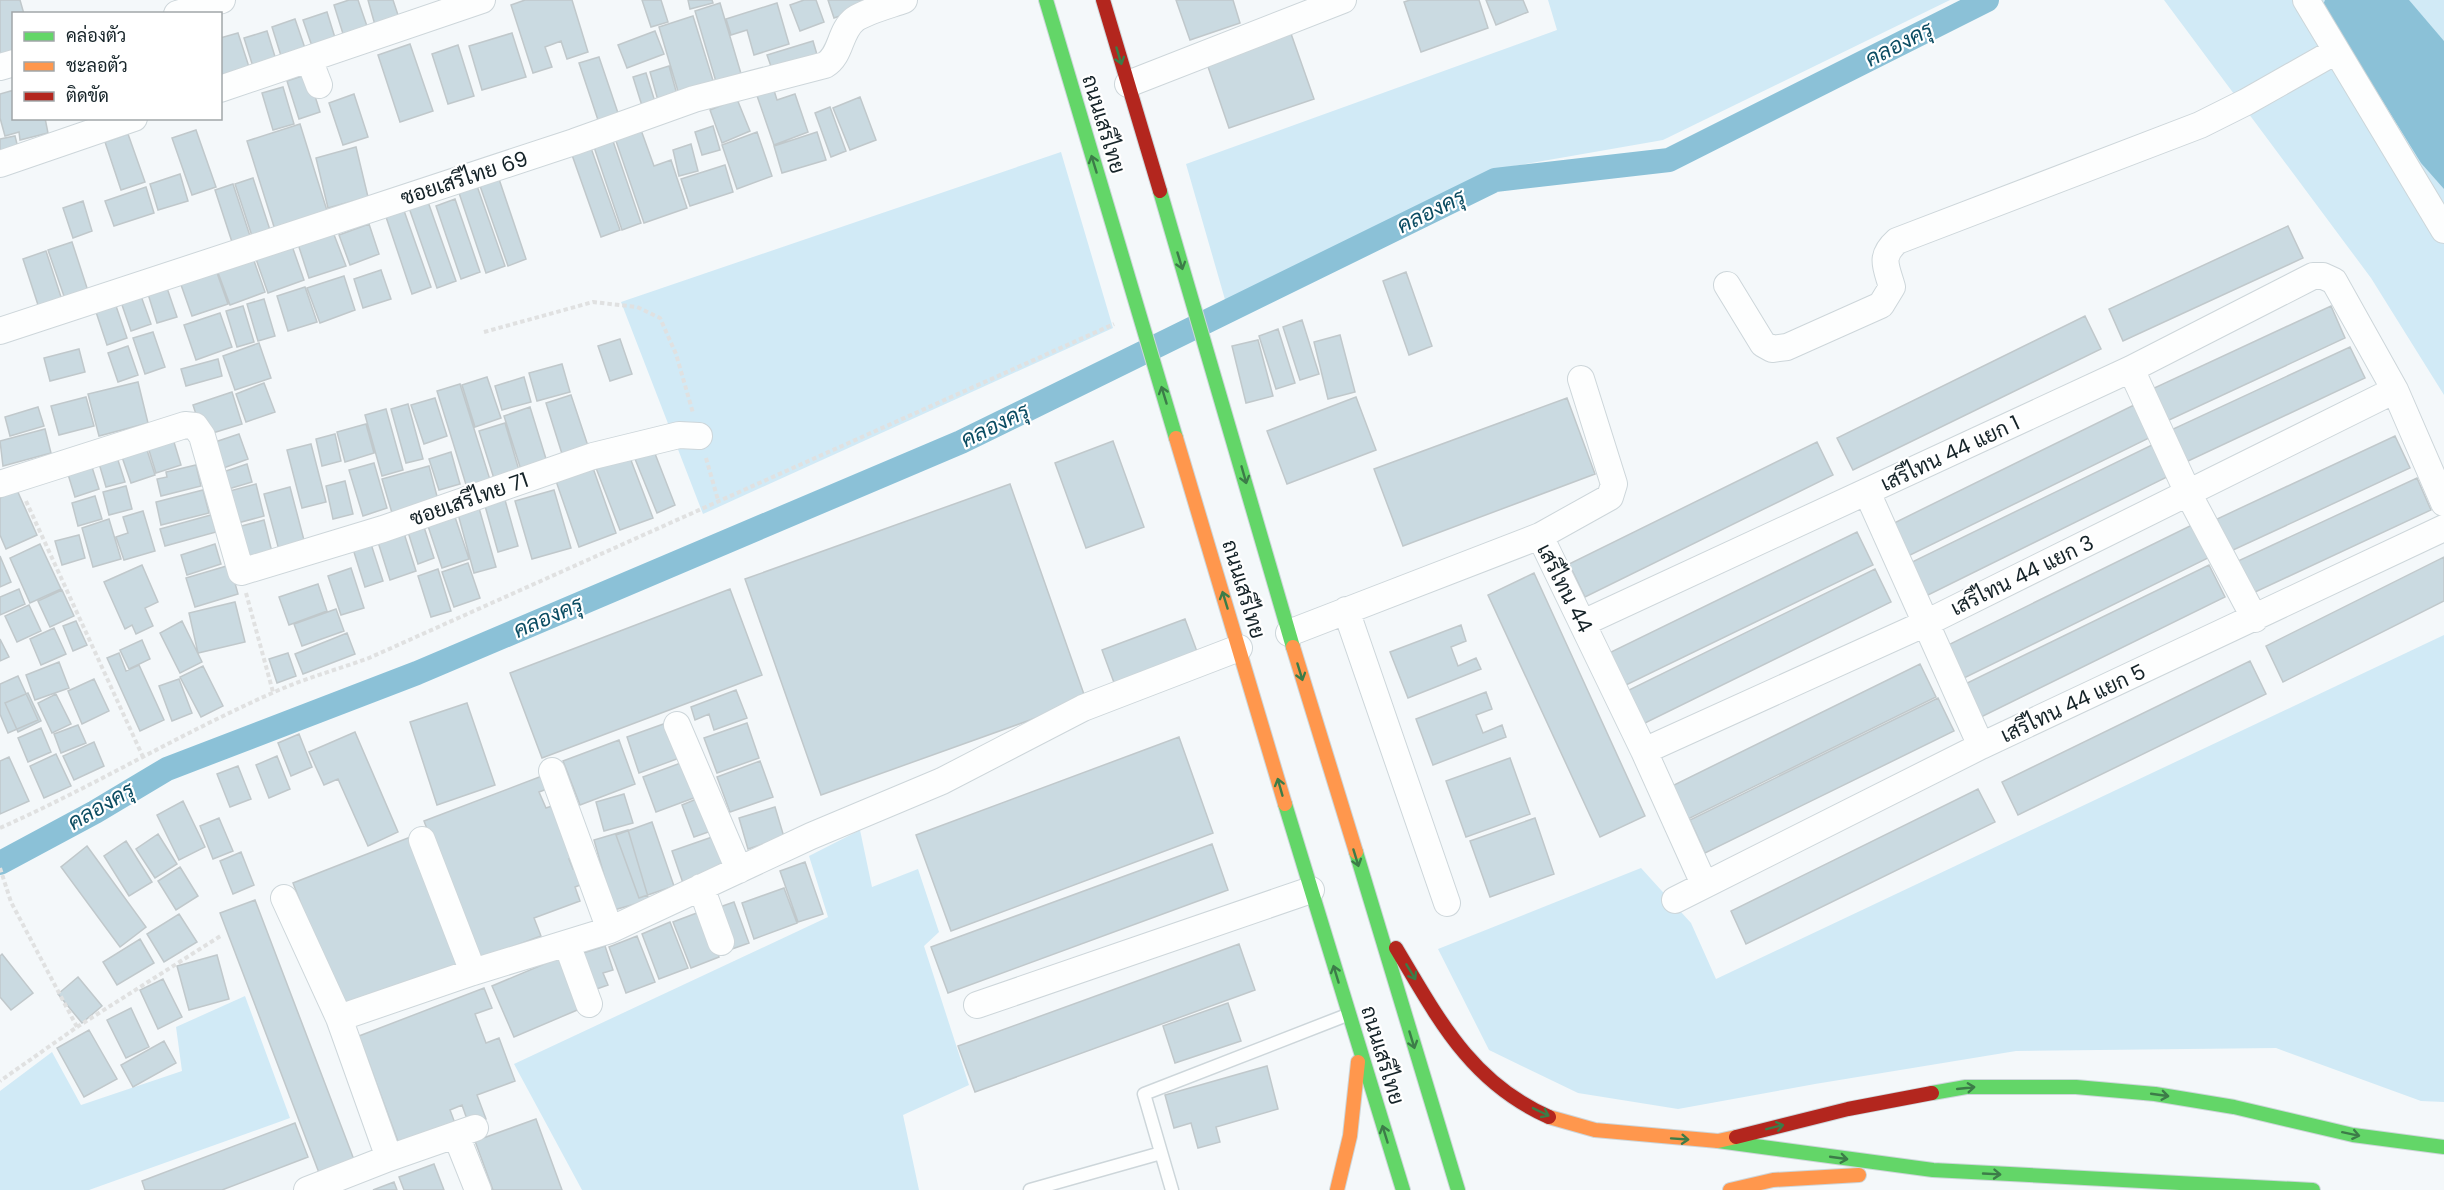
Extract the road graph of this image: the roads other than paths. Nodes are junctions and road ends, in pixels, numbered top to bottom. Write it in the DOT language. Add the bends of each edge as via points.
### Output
graph roads {
  1 [pos="222,0"];
  2 [pos="482,0"];
  3 [pos="904,0"];
  4 [pos="1046,0"];
  5 [pos="1102,0"];
  6 [pos="1343,0"];
  7 [pos="2306,0"];
  8 [pos="183,12"];
  9 [pos="2336,51"];
  10 [pos="309,59"];
  11 [pos="1128,84"];
  12 [pos="319,85"];
  13 [pos="222,88"];
  14 [pos="128,120"];
  15 [pos="0,164"];
  16 [pos="2444,230"];
  17 [pos="1727,285"];
  18 [pos="0,331"];
  19 [pos="2131,369"];
  20 [pos="1581,379"];
  21 [pos="2395,390"];
  22 [pos="699,436"];
  23 [pos="8,481"];
  24 [pos="1867,492"];
  25 [pos="2188,493"];
  26 [pos="2444,503"];
  27 [pos="2444,528"];
  28 [pos="1540,536"];
  29 [pos="1346,610"];
  30 [pos="2255,619"];
  31 [pos="1583,623"];
  32 [pos="1924,624"];
  33 [pos="1289,633"];
  34 [pos="1239,648"];
  35 [pos="677,725"];
  36 [pos="1981,746"];
  37 [pos="1644,751"];
  38 [pos="552,771"];
  39 [pos="422,840"];
  40 [pos="739,870"];
  41 [pos="1704,884"];
  42 [pos="701,887"];
  43 [pos="1311,890"];
  44 [pos="284,898"];
  45 [pos="1675,900"];
  46 [pos="1448,903"];
  47 [pos="1370,904"];
  48 [pos="610,930"];
  49 [pos="721,942"];
  50 [pos="567,944"];
  51 [pos="473,972"];
  52 [pos="589,1004"];
  53 [pos="977,1005"];
  54 [pos="1348,1014"];
  55 [pos="339,1018"];
  56 [pos="1359,1050"];
  57 [pos="1718,1141"];
  58 [pos="2444,1147"];
  59 [pos="1161,1153"];
  60 [pos="389,1158"];
  61 [pos="1933,1170"];
  62 [pos="316,1188"];
  63 [pos="478,1190"];
  64 [pos="1030,1190"];
  65 [pos="1172,1190"];
  66 [pos="1337,1190"];
  67 [pos="1403,1190"];
  68 [pos="1458,1190"];
  69 [pos="1730,1190"];
  70 [pos="2313,1190"];
  1 -- 8 [label="street"];
  2 -- 10 [label="street"];
  3 -- 18 [label="street, ซอยเสรีไทย 69" via="854,20 837,55 825,66 694,99"];
  34 -- 4 [label="main road, ถนนเสรีไทย, one-way"];
  5 -- 11 [label="main road, ถนนเสรีไทย, one-way"];
  6 -- 11 [label="street"];
  7 -- 9 [label="street"];
  9 -- 16 [label="street"];
  9 -- 17 [label="street" via="2200,125 1897,242 1884,260 1892,287 1881,305 1787,347 1762,344"];
  10 -- 12 [label="street"];
  10 -- 13 [label="street"];
  11 -- 33 [label="main road, ถนนเสรีไทย, one-way"];
  14 -- 15 [label="street"];
  19 -- 21 [label="street, เสรีไทน 44 แยก 1" via="2313,276 2323,276 2334,281"];
  19 -- 24 [label="street, เสรีไทน 44 แยก 1"];
  19 -- 25 [label="street"];
  20 -- 28 [label="street" via="1614,484 1610,497"];
  21 -- 25 [label="street, เสรีไทน 44 แยก 3"];
  21 -- 26 [label="street"];
  22 -- 23 [label="street, ซอยเสรีไทย 71" via="679,435 593,456 383,529 241,572 202,436 195,426 184,425"];
  24 -- 31 [label="street, เสรีไทน 44 แยก 1"];
  24 -- 32 [label="street"];
  25 -- 30 [label="street"];
  25 -- 32 [label="street, เสรีไทน 44 แยก 3"];
  27 -- 30 [label="street, เสรีไทน 44 แยก 5"];
  28 -- 29 [label="street, เสรีไทน 44"];
  28 -- 31 [label="street, เสรีไทน 44"];
  29 -- 33 [label="street, เสรีไทน 44"];
  29 -- 46 [label="street"];
  30 -- 36 [label="street, เสรีไทน 44 แยก 5"];
  31 -- 37 [label="street, เสรีไทน 44"];
  32 -- 36 [label="street"];
  32 -- 37 [label="street, เสรีไทน 44 แยก 3"];
  33 -- 47 [label="main road, ถนนเสรีไทย, one-way"];
  34 -- 40 [label="street" via="1083,708 942,781"];
  43 -- 34 [label="main road, ถนนเสรีไทย, one-way"];
  35 -- 40 [label="street"];
  36 -- 41 [label="street, เสรีไทน 44 แยก 5"];
  37 -- 41 [label="street, เสรีไทน 44"];
  38 -- 48 [label="street"];
  39 -- 51 [label="street"];
  40 -- 42 [label="street"];
  41 -- 45 [label="street, เสรีไทน 44 แยก 5"];
  42 -- 48 [label="street"];
  42 -- 49 [label="street"];
  43 -- 53 [label="street"];
  54 -- 43 [label="main road, ถนนเสรีไทย, one-way"];
  44 -- 55 [label="street"];
  47 -- 57 [label="main road, one-way" via="1443,1027 1475,1067 1510,1096 1547,1116 1595,1130"];
  47 -- 68 [label="main road, ถนนเสรีไทย, one-way"];
  48 -- 50 [label="street"];
  50 -- 51 [label="street"];
  50 -- 52 [label="street"];
  51 -- 55 [label="street"];
  54 -- 56 [label="main road, ถนนเสรีไทย"];
  54 -- 59 [label="lane" via="1144,1094"];
  55 -- 60 [label="street"];
  56 -- 66 [label="main road" via="1350,1136"];
  67 -- 56 [label="main road, ถนนเสรีไทย, one-way"];
  57 -- 58 [label="main road, one-way" via="1848,1109 1966,1088 2076,1087 2200,1101 2353,1135"];
  57 -- 61 [label="main road, one-way"];
  59 -- 64 [label="lane"];
  59 -- 65 [label="lane"];
  60 -- 62 [label="street"];
  60 -- 63 [label="street" via="466,1131"];
  61 -- 69 [label="main road" via="1773,1180"];
  61 -- 70 [label="main road, one-way"];
}
